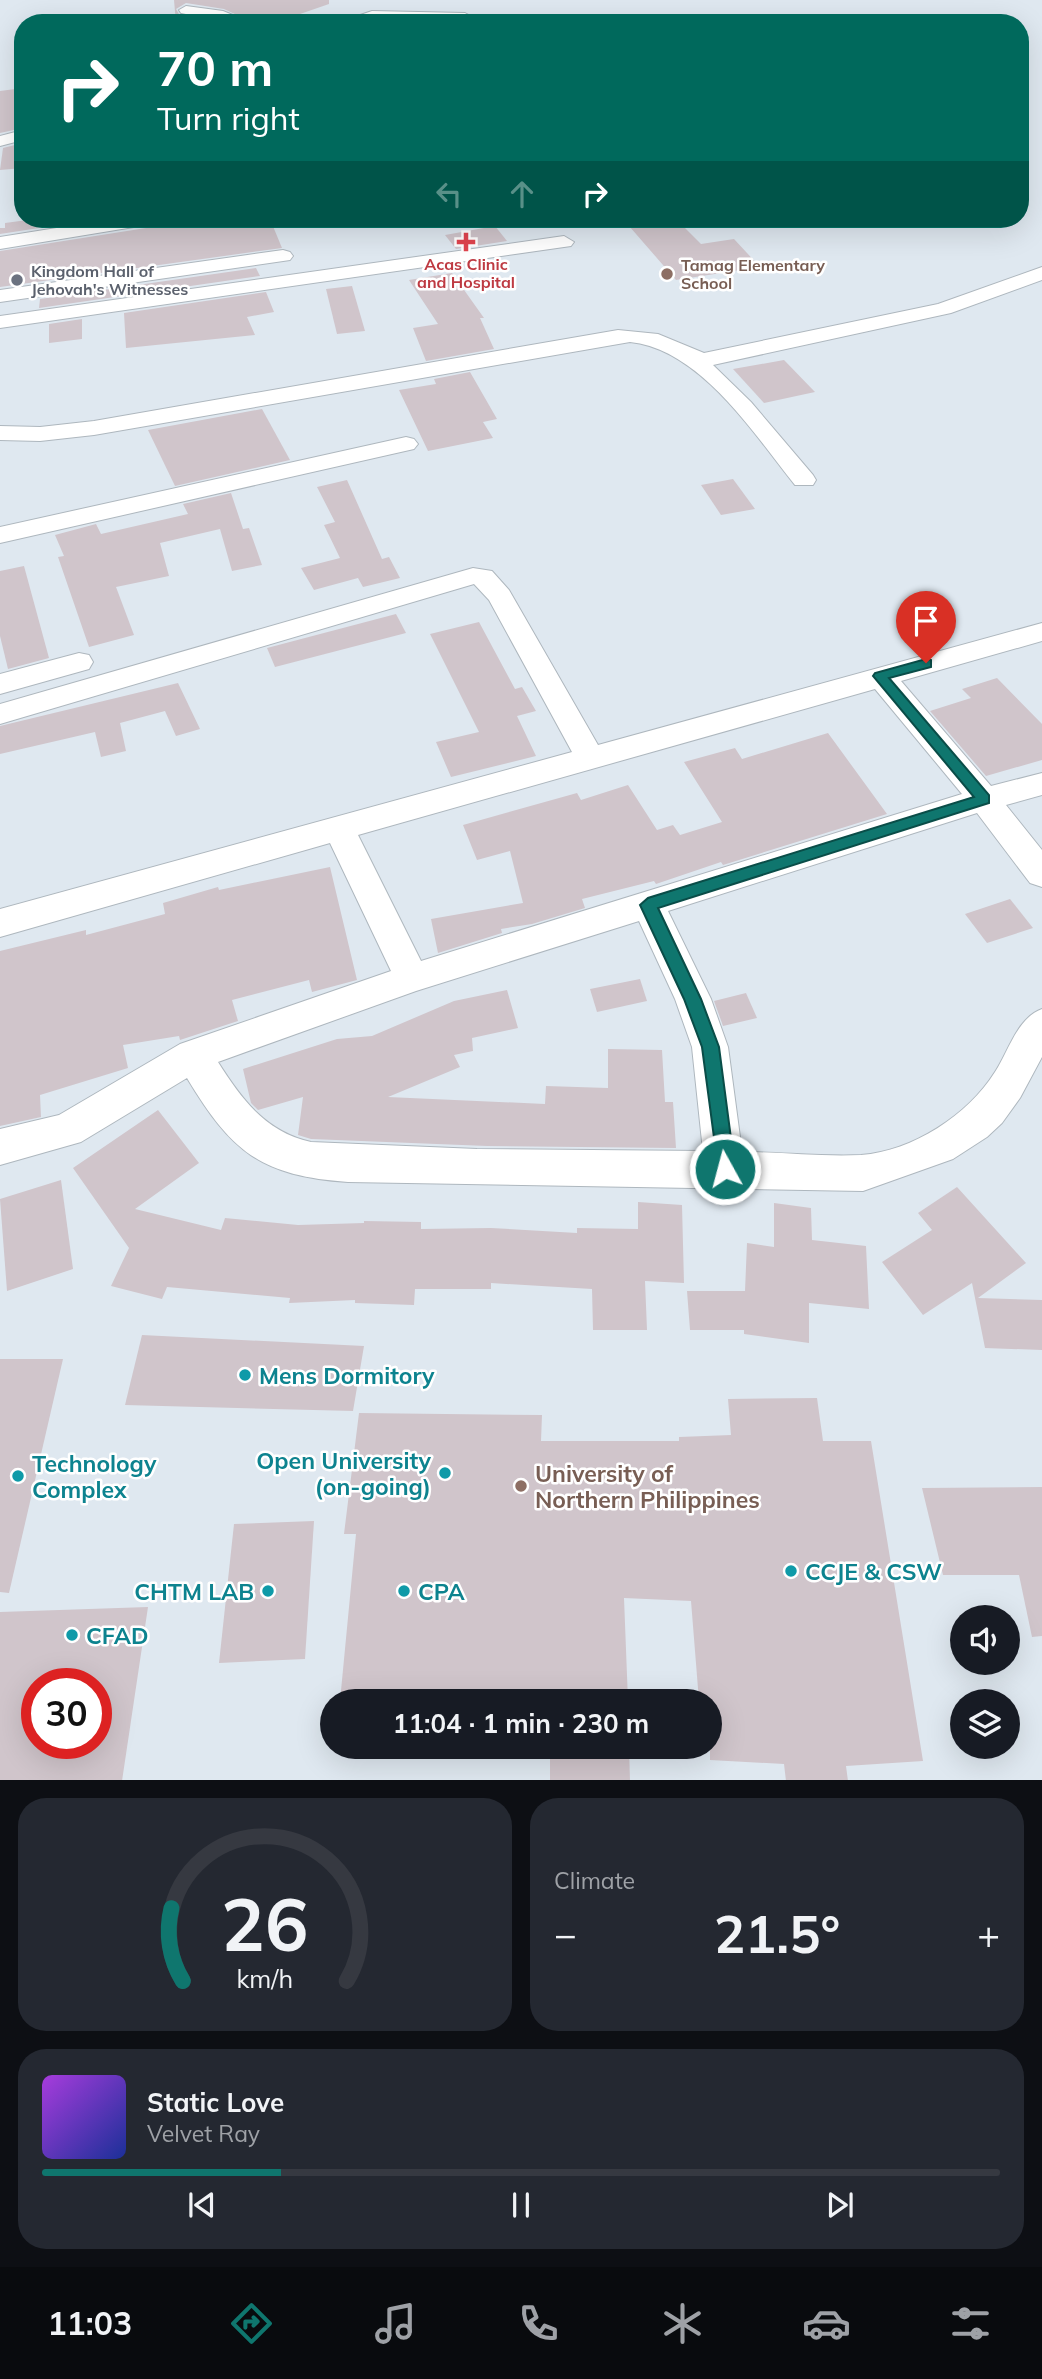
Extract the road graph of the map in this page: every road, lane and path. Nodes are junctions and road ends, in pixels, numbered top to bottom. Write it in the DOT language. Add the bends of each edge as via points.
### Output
graph roads {
  1 [pos="187,10"];
  2 [pos="218,14"];
  3 [pos="91,228"];
  4 [pos="564,242"];
  5 [pos="0,243"];
  6 [pos="283,256"];
  7 [pos="1042,273"];
  8 [pos="0,296"];
  9 [pos="0,322"];
  10 [pos="698,361"];
  11 [pos="0,433"];
  12 [pos="406,444"];
  13 [pos="804,480"];
  14 [pos="0,535"];
  15 [pos="1042,632"];
  16 [pos="79,662"];
  17 [pos="880,676"];
  18 [pos="0,684"];
  19 [pos="0,714"];
  20 [pos="590,758"];
  21 [pos="1042,784"];
  22 [pos="984,799"];
  23 [pos="339,829"];
  24 [pos="1042,874"];
  25 [pos="648,905"];
  26 [pos="0,923"];
  27 [pos="412,978"];
  28 [pos="1042,1025"];
  29 [pos="193,1055"];
  30 [pos="0,1147"];
  31 [pos="725,1169"];
  1 -- 2 [label="street"];
  3 -- 5 [label="street"];
  4 -- 9 [label="street"];
  6 -- 8 [label="street"];
  7 -- 10 [label="street" via="944,309"];
  10 -- 11 [label="street" via="674,345 637,335 618,336 94,428"];
  10 -- 13 [label="street"];
  12 -- 14 [label="street"];
  15 -- 17 [label="street"];
  16 -- 18 [label="street"];
  17 -- 20 [label="street"];
  17 -- 22 [label="street"];
  19 -- 20 [label="street" via="473,576 483,577 500,596"];
  20 -- 23 [label="street"];
  21 -- 22 [label="street"];
  22 -- 24 [label="street"];
  22 -- 25 [label="street"];
  23 -- 26 [label="street"];
  23 -- 27 [label="street"];
  25 -- 27 [label="street"];
  25 -- 31 [label="street" via="693,999 710,1047"];
  27 -- 29 [label="street"];
  28 -- 31 [label="street" via="1001,1096 979,1119 952,1141 904,1163 863,1173"];
  29 -- 30 [label="street" via="67,1130"];
  29 -- 31 [label="street" via="251,1135 274,1149 310,1161"];
}
